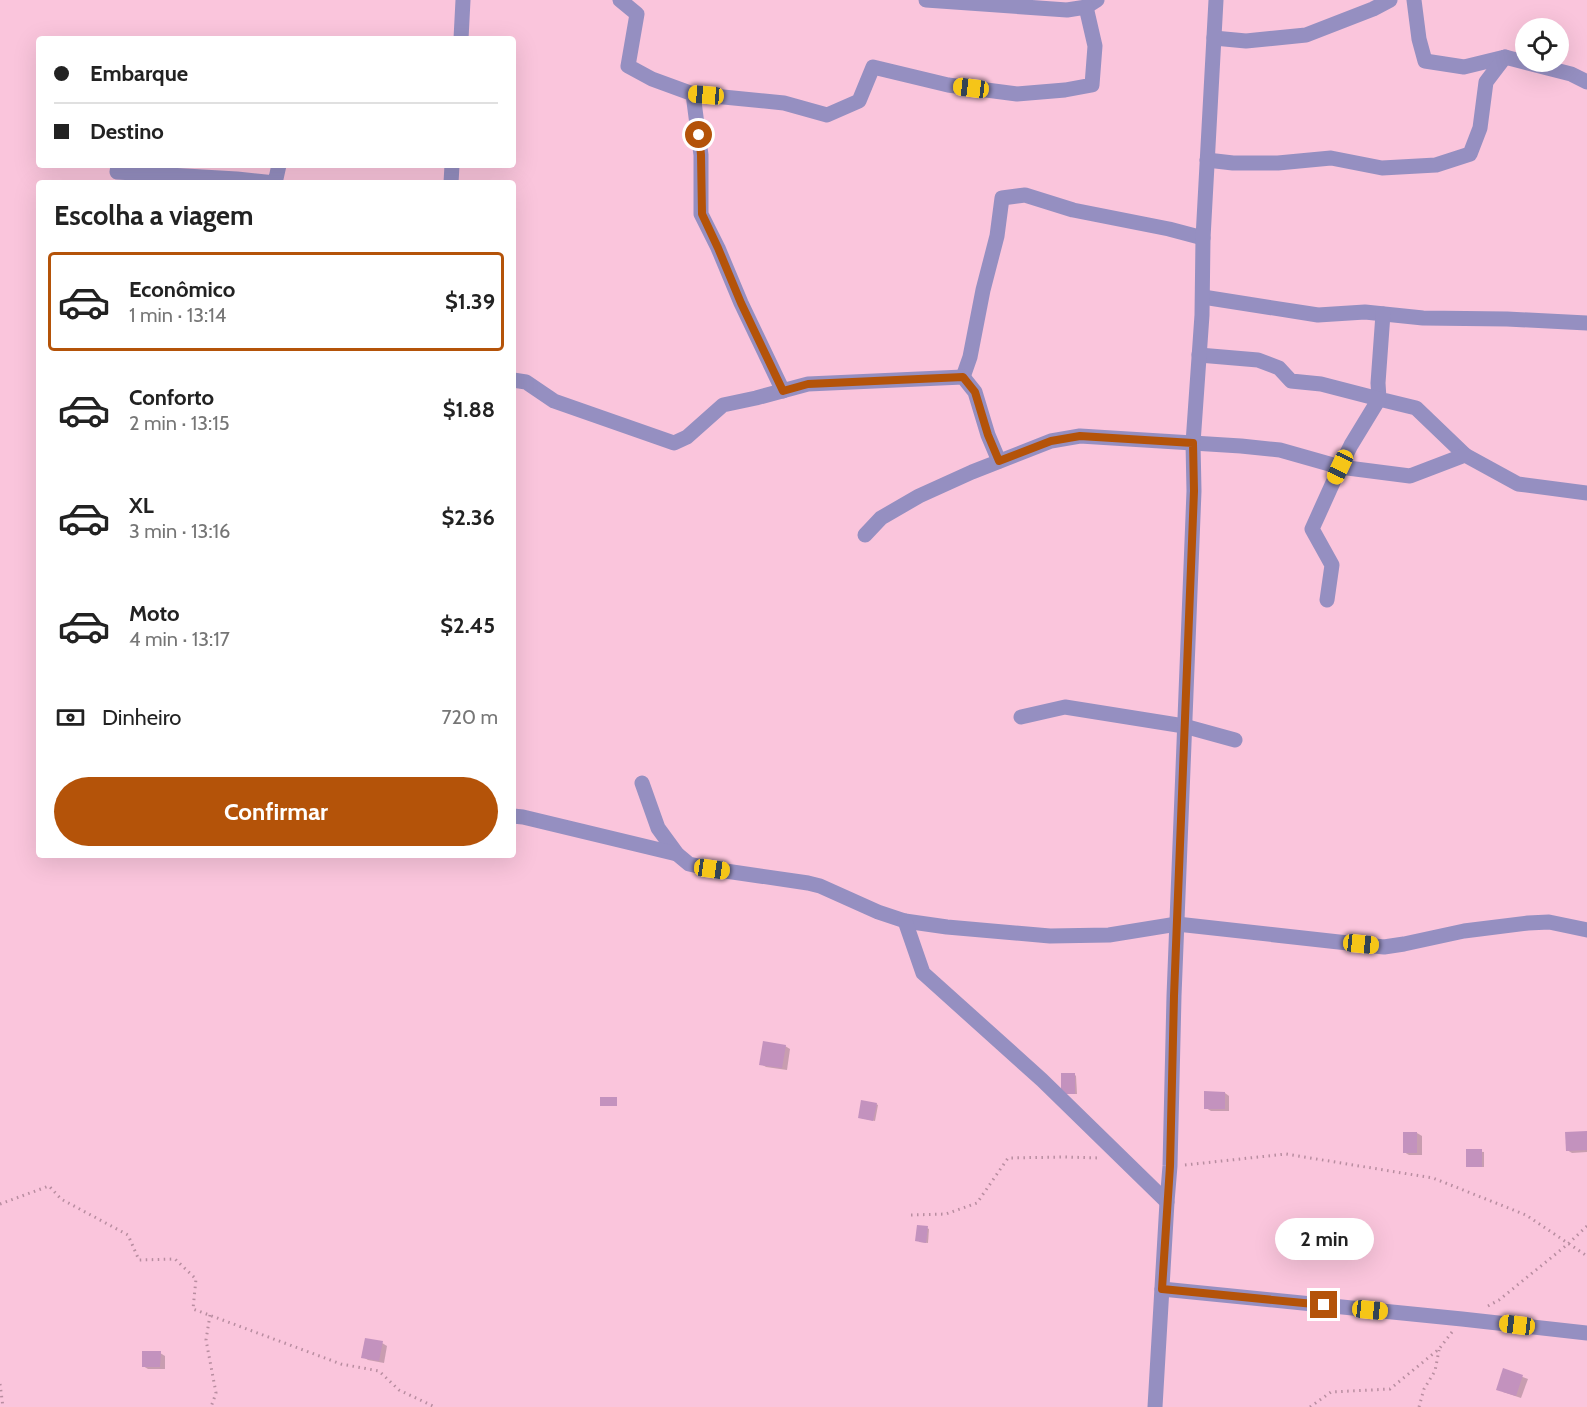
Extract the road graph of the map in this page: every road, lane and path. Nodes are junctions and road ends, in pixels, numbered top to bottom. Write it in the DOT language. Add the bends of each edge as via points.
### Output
graph roads {
  1 [pos="463,0"];
  2 [pos="620,0"];
  3 [pos="926,0"];
  4 [pos="1216,0"];
  5 [pos="1390,0"];
  6 [pos="1414,0"];
  7 [pos="1091,3"];
  8 [pos="461,36"];
  9 [pos="1214,38"];
  10 [pos="1505,57"];
  11 [pos="1587,82"];
  12 [pos="693,94"];
  13 [pos="1207,160"];
  14 [pos="118,168"];
  15 [pos="170,179"];
  16 [pos="246,180"];
  17 [pos="1203,238"];
  18 [pos="1203,297"];
  19 [pos="1383,314"];
  20 [pos="1587,322"];
  21 [pos="1199,355"];
  22 [pos="963,377"];
  23 [pos="516,380"];
  24 [pos="783,391"];
  25 [pos="1379,399"];
  26 [pos="1193,443"];
  27 [pos="1465,455"];
  28 [pos="999,461"];
  29 [pos="1340,467"];
  30 [pos="1587,493"];
  31 [pos="864,535"];
  32 [pos="1327,600"];
  33 [pos="1022,717"];
  34 [pos="1184,726"];
  35 [pos="1235,740"];
  36 [pos="642,783"];
  37 [pos="516,816"];
  38 [pos="677,854"];
  39 [pos="905,921"];
  40 [pos="1178,924"];
  41 [pos="1587,930"];
  42 [pos="1122,1158"];
  43 [pos="1170,1166"];
  44 [pos="1167,1202"];
  45 [pos="0,1204"];
  46 [pos="911,1215"];
  47 [pos="1587,1256"];
  48 [pos="1162,1289"];
  49 [pos="210,1315"];
  50 [pos="1587,1333"];
  51 [pos="1439,1349"];
  52 [pos="0,1384"];
  53 [pos="3,1407"];
  54 [pos="210,1407"];
  55 [pos="435,1407"];
  56 [pos="1155,1407"];
  57 [pos="1419,1407"];
  1 -- 8 [label="street"];
  2 -- 12 [label="street" via="637,14 628,66 652,80"];
  3 -- 7 [label="street" via="1067,10"];
  4 -- 9 [label="street"];
  5 -- 9 [label="street" via="1306,35 1246,41"];
  6 -- 10 [label="street" via="1425,61 1464,67"];
  7 -- 12 [label="street" via="1095,46 1092,85 1017,94 948,85 873,68 859,101 827,115 784,103"];
  9 -- 13 [label="street"];
  10 -- 11 [label="street"];
  10 -- 13 [label="street" via="1486,82 1480,128 1470,154 1436,165 1382,168 1331,158 1278,163"];
  12 -- 24 [label="street" via="701,155 702,214"];
  13 -- 17 [label="street"];
  14 -- 15 [label="street" via="117,172"];
  15 -- 16 [label="street"];
  17 -- 18 [label="street"];
  17 -- 22 [label="street" via="1073,210 1025,195 1002,198 997,236"];
  18 -- 19 [label="street" via="1318,315"];
  18 -- 21 [label="street"];
  19 -- 20 [label="street"];
  19 -- 25 [label="street"];
  21 -- 25 [label="street" via="1258,360 1280,368 1291,381 1322,384"];
  21 -- 26 [label="street"];
  22 -- 24 [label="street" via="808,384"];
  22 -- 28 [label="street" via="975,392"];
  23 -- 24 [label="street" via="526,382 554,401 674,443 687,438 723,405"];
  25 -- 27 [label="street" via="1416,408"];
  25 -- 29 [label="street"];
  26 -- 28 [label="street" via="1080,436 1051,441"];
  26 -- 29 [label="street" via="1280,450"];
  26 -- 34 [label="street"];
  27 -- 29 [label="street" via="1410,476"];
  27 -- 30 [label="street" via="1518,484"];
  28 -- 31 [label="street" via="918,496 881,518"];
  29 -- 32 [label="street" via="1312,530 1332,565"];
  33 -- 34 [label="street" via="1065,707"];
  34 -- 35 [label="street"];
  34 -- 40 [label="street"];
  36 -- 38 [label="street" via="658,828"];
  37 -- 38 [label="street"];
  38 -- 39 [label="street" via="689,864 820,886"];
  39 -- 40 [label="street" via="1050,936 1109,935"];
  39 -- 42 [label="street" via="923,973"];
  40 -- 41 [label="street" via="1384,947 1528,923 1550,922"];
  40 -- 43 [label="street"];
  42 -- 44 [label="street"];
  42 -- 46 [label="path" via="1008,1158 977,1203 946,1214"];
  43 -- 44 [label="street"];
  43 -- 47 [label="path" via="1286,1154 1433,1178 1526,1215"];
  44 -- 48 [label="street"];
  45 -- 49 [label="path" via="49,1186 61,1199 128,1235 139,1260 175,1259 196,1279 193,1309"];
  48 -- 50 [label="street"];
  48 -- 56 [label="street"];
  49 -- 54 [label="path" via="206,1340 216,1393"];
  49 -- 55 [label="path" via="341,1364 379,1371 399,1390"];
  51 -- 57 [label="path" via="1435,1371"];
  52 -- 53 [label="path"];
}
